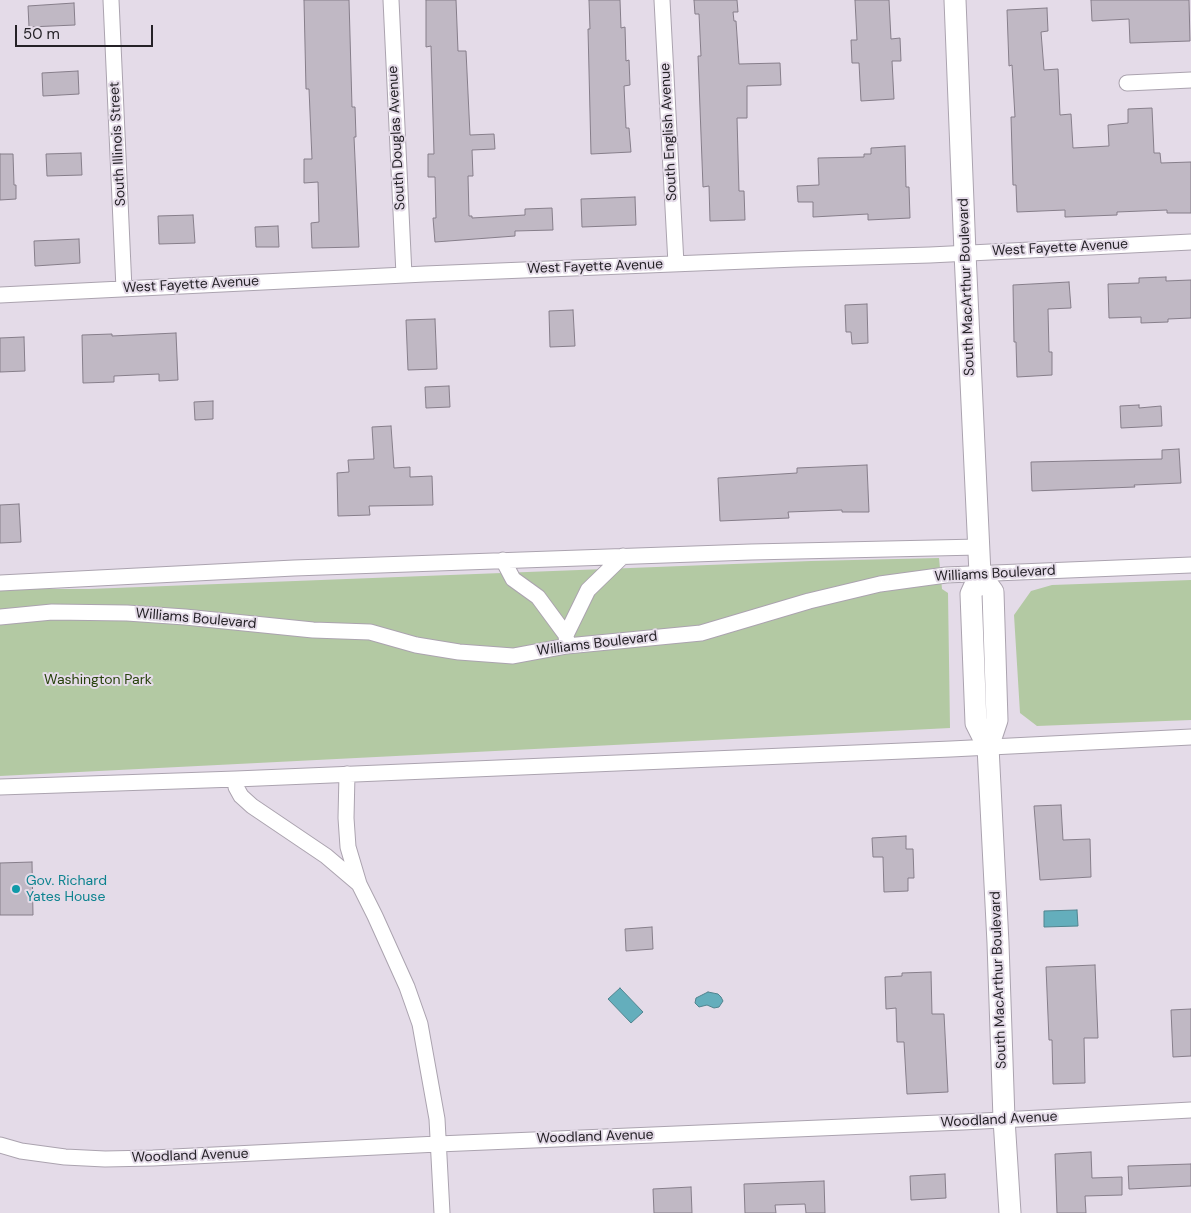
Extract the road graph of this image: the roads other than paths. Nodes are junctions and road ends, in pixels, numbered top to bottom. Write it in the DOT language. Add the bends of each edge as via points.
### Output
graph roads {
  1 [pos="111,0"];
  2 [pos="391,0"];
  3 [pos="662,0"];
  4 [pos="956,0"];
  5 [pos="1191,80"];
  6 [pos="1127,83"];
  7 [pos="1191,242"];
  8 [pos="965,253"];
  9 [pos="676,264"];
  10 [pos="404,275"];
  11 [pos="124,289"];
  12 [pos="0,295"];
  13 [pos="979,547"];
  14 [pos="623,556"];
  15 [pos="503,560"];
  16 [pos="1191,565"];
  17 [pos="980,574"];
  18 [pos="0,583"];
  19 [pos="0,617"];
  20 [pos="566,640"];
  21 [pos="1191,737"];
  22 [pos="988,747"];
  23 [pos="347,774"];
  24 [pos="236,779"];
  25 [pos="0,787"];
  26 [pos="359,884"];
  27 [pos="1191,1110"];
  28 [pos="1004,1119"];
  29 [pos="438,1144"];
  30 [pos="0,1145"];
  31 [pos="442,1213"];
  32 [pos="1010,1213"];
  1 -- 11 [label="street, South Illinois Street"];
  2 -- 10 [label="street, South Douglas Avenue"];
  3 -- 9 [label="street, South English Avenue"];
  4 -- 8 [label="main road, South MacArthur Boulevard"];
  5 -- 6 [label="street"];
  7 -- 8 [label="street, West Fayette Avenue"];
  8 -- 9 [label="street, West Fayette Avenue"];
  8 -- 13 [label="main road, South MacArthur Boulevard"];
  9 -- 10 [label="street, West Fayette Avenue"];
  10 -- 11 [label="street, West Fayette Avenue"];
  11 -- 12 [label="street, West Fayette Avenue"];
  13 -- 14 [label="street, Williams Boulevard"];
  13 -- 17 [label="main road, South MacArthur Boulevard"];
  14 -- 15 [label="street, Williams Boulevard"];
  14 -- 20 [label="street" via="588,590"];
  15 -- 18 [label="street, Williams Boulevard"];
  15 -- 20 [label="street" via="513,580 538,597"];
  16 -- 17 [label="street, Williams Boulevard"];
  17 -- 20 [label="street, Williams Boulevard" via="880,584 700,633"];
  17 -- 22 [label="main road, South MacArthur Boulevard" via="992,592 993,601 998,720"];
  19 -- 20 [label="street, Williams Boulevard" via="52,612 185,617 313,630 370,632 416,645 513,656"];
  21 -- 22 [label="street"];
  22 -- 23 [label="street"];
  22 -- 28 [label="main road, South MacArthur Boulevard"];
  23 -- 24 [label="street"];
  23 -- 26 [label="street" via="348,846"];
  24 -- 25 [label="street"];
  24 -- 26 [label="street" via="241,796 252,806 326,856"];
  26 -- 29 [label="street" via="407,987 420,1024 434,1099"];
  27 -- 28 [label="street, Woodland Avenue"];
  28 -- 29 [label="street, Woodland Avenue"];
  28 -- 32 [label="main road, South MacArthur Boulevard"];
  29 -- 30 [label="street, Woodland Avenue" via="105,1159 47,1155"];
  29 -- 31 [label="street"];
}
